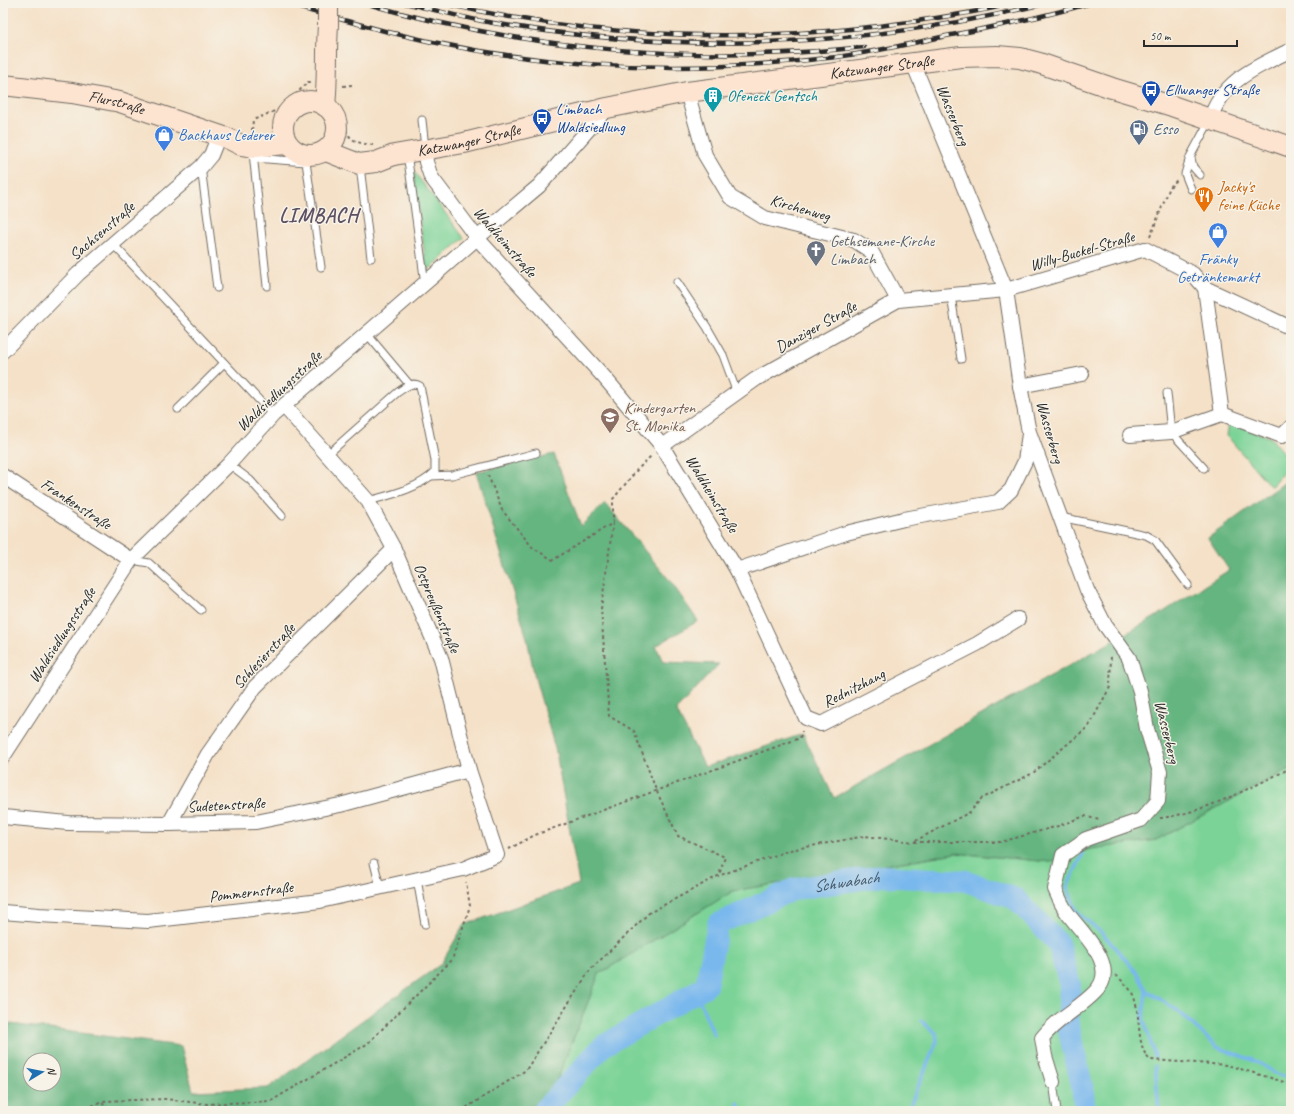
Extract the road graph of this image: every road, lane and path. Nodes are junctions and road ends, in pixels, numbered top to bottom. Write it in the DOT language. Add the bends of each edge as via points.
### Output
graph roads {
  1 [pos="328,3"];
  2 [pos="1291,50"];
  3 [pos="325,57"];
  4 [pos="913,63"];
  5 [pos="314,83"];
  6 [pos="3,85"];
  7 [pos="687,92"];
  8 [pos="304,101"];
  9 [pos="325,106"];
  10 [pos="607,108"];
  11 [pos="348,117"];
  12 [pos="341,118"];
  13 [pos="422,120"];
  14 [pos="1210,120"];
  15 [pos="285,135"];
  16 [pos="223,137"];
  17 [pos="331,144"];
  18 [pos="253,147"];
  19 [pos="1291,147"];
  20 [pos="409,152"];
  21 [pos="1190,157"];
  22 [pos="360,164"];
  23 [pos="201,167"];
  24 [pos="1184,174"];
  25 [pos="1200,175"];
  26 [pos="1191,189"];
  27 [pos="476,238"];
  28 [pos="113,244"];
  29 [pos="1145,249"];
  30 [pos="371,258"];
  31 [pos="321,267"];
  32 [pos="677,282"];
  33 [pos="425,284"];
  34 [pos="267,286"];
  35 [pos="217,288"];
  36 [pos="1205,288"];
  37 [pos="1006,290"];
  38 [pos="951,296"];
  39 [pos="898,300"];
  40 [pos="1291,328"];
  41 [pos="367,334"];
  42 [pos="3,351"];
  43 [pos="960,359"];
  44 [pos="224,363"];
  45 [pos="1082,374"];
  46 [pos="409,384"];
  47 [pos="1020,386"];
  48 [pos="737,393"];
  49 [pos="1167,393"];
  50 [pos="284,406"];
  51 [pos="178,409"];
  52 [pos="1222,414"];
  53 [pos="273,415"];
  54 [pos="1291,427"];
  55 [pos="1029,432"];
  56 [pos="1171,432"];
  57 [pos="1130,435"];
  58 [pos="659,448"];
  59 [pos="536,453"];
  60 [pos="327,456"];
  61 [pos="229,464"];
  62 [pos="1204,468"];
  63 [pos="488,474"];
  64 [pos="431,476"];
  65 [pos="4,478"];
  66 [pos="368,501"];
  67 [pos="282,516"];
  68 [pos="1060,517"];
  69 [pos="613,523"];
  70 [pos="394,549"];
  71 [pos="131,560"];
  72 [pos="738,570"];
  73 [pos="1188,585"];
  74 [pos="201,610"];
  75 [pos="1018,619"];
  76 [pos="1113,635"];
  77 [pos="806,718"];
  78 [pos="3,757"];
  79 [pos="1291,768"];
  80 [pos="469,770"];
  81 [pos="656,790"];
  82 [pos="3,817"];
  83 [pos="1141,820"];
  84 [pos="169,824"];
  85 [pos="1106,832"];
  86 [pos="913,842"];
  87 [pos="498,855"];
  88 [pos="374,863"];
  89 [pos="463,869"];
  90 [pos="718,876"];
  91 [pos="417,879"];
  92 [pos="380,887"];
  93 [pos="3,912"];
  94 [pos="426,924"];
  95 [pos="1103,961"];
  96 [pos="1053,1082"];
  97 [pos="1291,1084"];
  98 [pos="102,1101"];
  99 [pos="81,1111"];
  100 [pos="106,1111"];
  101 [pos="461,1111"];
  102 [pos="1057,1111"];
  1 -- 3 [label="main road, bridge"];
  2 -- 14 [label="street" via="1241,76 1214,107"];
  3 -- 5 [label="main road"];
  3 -- 9 [label="main road"];
  4 -- 7 [label="main road, Katzwanger Straße"];
  4 -- 14 [label="main road, Katzwanger Straße" via="961,56 1020,58"];
  4 -- 37 [label="street, Wasserberg"];
  5 -- 8 [label="main road"];
  5 -- 18 [label="path" via="308,82 282,108 253,120"];
  6 -- 16 [label="main road, Flurstraße" via="72,93 120,102"];
  7 -- 10 [label="main road, Katzwanger Straße"];
  7 -- 39 [label="street, Kirchenweg" via="705,155 730,197 765,218 854,240 871,251"];
  8 -- 9 [label="main road" via="315,101"];
  8 -- 15 [label="main road" via="286,114"];
  9 -- 17 [label="main road" via="333,114 337,125"];
  10 -- 20 [label="main road, Katzwanger Straße" via="464,143"];
  10 -- 27 [label="street, Waldsiedlungsstraße" via="539,186"];
  11 -- 12 [label="path"];
  13 -- 20 [label="lane"];
  14 -- 19 [label="main road, Katzwanger Straße"];
  14 -- 21 [label="lane"];
  15 -- 17 [label="main road" via="295,152 306,156 317,155"];
  15 -- 18 [label="main road, Flurstraße" via="269,132"];
  16 -- 18 [label="main road, Flurstraße"];
  16 -- 23 [label="street, Sachsenstraße"];
  17 -- 20 [label="main road, Katzwanger Straße" via="357,149"];
  17 -- 22 [label="main road"];
  18 -- 31 [label="lane" via="306,162"];
  18 -- 34 [label="lane"];
  20 -- 22 [label="main road, Katzwanger Straße"];
  20 -- 27 [label="street, Waldheimstraße" via="426,162 431,177"];
  20 -- 33 [label="lane"];
  21 -- 24 [label="lane"];
  21 -- 25 [label="lane" via="1193,167"];
  22 -- 30 [label="lane"];
  23 -- 28 [label="street, Sachsenstraße"];
  23 -- 35 [label="lane"];
  24 -- 26 [label="lane"];
  24 -- 29 [label="path" via="1170,187"];
  27 -- 33 [label="street, Waldsiedlungsstraße"];
  27 -- 58 [label="street, Waldheimstraße" via="604,377"];
  28 -- 42 [label="street, Sachsenstraße" via="78,274"];
  28 -- 44 [label="lane"];
  29 -- 36 [label="street, Willy-Buckel-Straße" via="1193,274"];
  29 -- 37 [label="street, Willy-Buckel-Straße"];
  32 -- 48 [label="lane" via="716,344"];
  33 -- 41 [label="street, Waldsiedlungsstraße"];
  36 -- 40 [label="street"];
  36 -- 52 [label="street"];
  37 -- 38 [label="street, Danziger Straße"];
  37 -- 47 [label="street, Wasserberg"];
  38 -- 39 [label="street, Danziger Straße"];
  38 -- 43 [label="lane"];
  39 -- 48 [label="street, Danziger Straße" via="756,379"];
  41 -- 46 [label="lane"];
  41 -- 50 [label="street, Waldsiedlungsstraße"];
  44 -- 51 [label="lane"];
  44 -- 53 [label="lane"];
  45 -- 47 [label="street, Wasserberg"];
  46 -- 60 [label="lane"];
  46 -- 64 [label="lane" via="417,384 422,390 434,460 435,472"];
  47 -- 55 [label="street, Wasserberg"];
  48 -- 58 [label="street, Danziger Straße"];
  49 -- 56 [label="lane"];
  50 -- 53 [label="street, Waldsiedlungsstraße"];
  50 -- 60 [label="street, Ostpreußenstraße"];
  52 -- 54 [label="street" via="1282,436"];
  52 -- 56 [label="street"];
  53 -- 61 [label="street, Waldsiedlungsstraße"];
  55 -- 68 [label="street, Wasserberg"];
  55 -- 72 [label="street" via="1025,461 1011,490 998,502 904,519 846,533"];
  56 -- 57 [label="street"];
  56 -- 62 [label="lane"];
  58 -- 63 [label="path" via="613,499 613,524 553,560 533,548 502,510"];
  58 -- 72 [label="street, Waldheimstraße"];
  59 -- 64 [label="lane" via="452,475"];
  60 -- 66 [label="street, Ostpreußenstraße"];
  61 -- 67 [label="lane" via="250,480"];
  61 -- 71 [label="street, Waldsiedlungsstraße"];
  64 -- 66 [label="lane" via="428,480 398,493"];
  65 -- 71 [label="street, Frankenstraße"];
  66 -- 70 [label="street, Ostpreußenstraße"];
  68 -- 73 [label="lane" via="1146,534 1156,540"];
  68 -- 76 [label="street, Wasserberg" via="1087,590"];
  69 -- 81 [label="path" via="601,609 610,716 634,731"];
  70 -- 80 [label="street, Ostpreußenstraße" via="441,658"];
  70 -- 84 [label="street, Schlesierstraße" via="255,688 208,754"];
  71 -- 74 [label="lane" via="149,562"];
  71 -- 78 [label="street, Waldsiedlungsstraße"];
  72 -- 77 [label="street, Rednitzhang"];
  75 -- 77 [label="street, Rednitzhang" via="977,644 821,724"];
  76 -- 83 [label="street, Wasserberg" via="1129,658 1140,691 1146,729 1160,772 1158,801"];
  76 -- 86 [label="path" via="1110,687 1089,726 1032,773 981,799 970,812"];
  77 -- 81 [label="path" via="800,738"];
  79 -- 83 [label="path" via="1239,793 1179,816"];
  80 -- 84 [label="street, Sudetenstraße" via="340,805 256,822"];
  80 -- 87 [label="street, Ostpreußenstraße"];
  81 -- 87 [label="path" via="535,834"];
  81 -- 90 [label="path" via="678,836 725,857"];
  82 -- 84 [label="street, Sudetenstraße" via="68,823"];
  83 -- 85 [label="street, Wasserberg"];
  85 -- 86 [label="path" via="1104,821 1085,816 1001,842"];
  85 -- 95 [label="street, Wasserberg" via="1086,839 1063,855 1055,889 1065,910"];
  86 -- 90 [label="path" via="865,836 790,850"];
  87 -- 89 [label="street, Pommernstraße"];
  88 -- 92 [label="lane"];
  89 -- 91 [label="street, Pommernstraße"];
  89 -- 98 [label="path" via="470,906 452,960 367,1044 271,1101 206,1104 166,1099"];
  90 -- 101 [label="path" via="649,913 590,970 526,1070"];
  91 -- 92 [label="street, Pommernstraße"];
  91 -- 94 [label="lane"];
  92 -- 93 [label="street, Pommernstraße" via="320,900 148,921"];
  95 -- 96 [label="street" via="1103,979 1096,991 1051,1026 1042,1038"];
  95 -- 97 [label="path" via="1131,992 1137,1007 1144,1054 1150,1060 1227,1065"];
  96 -- 102 [label="lane"];
  98 -- 99 [label="path"];
  98 -- 100 [label="path"];
}
